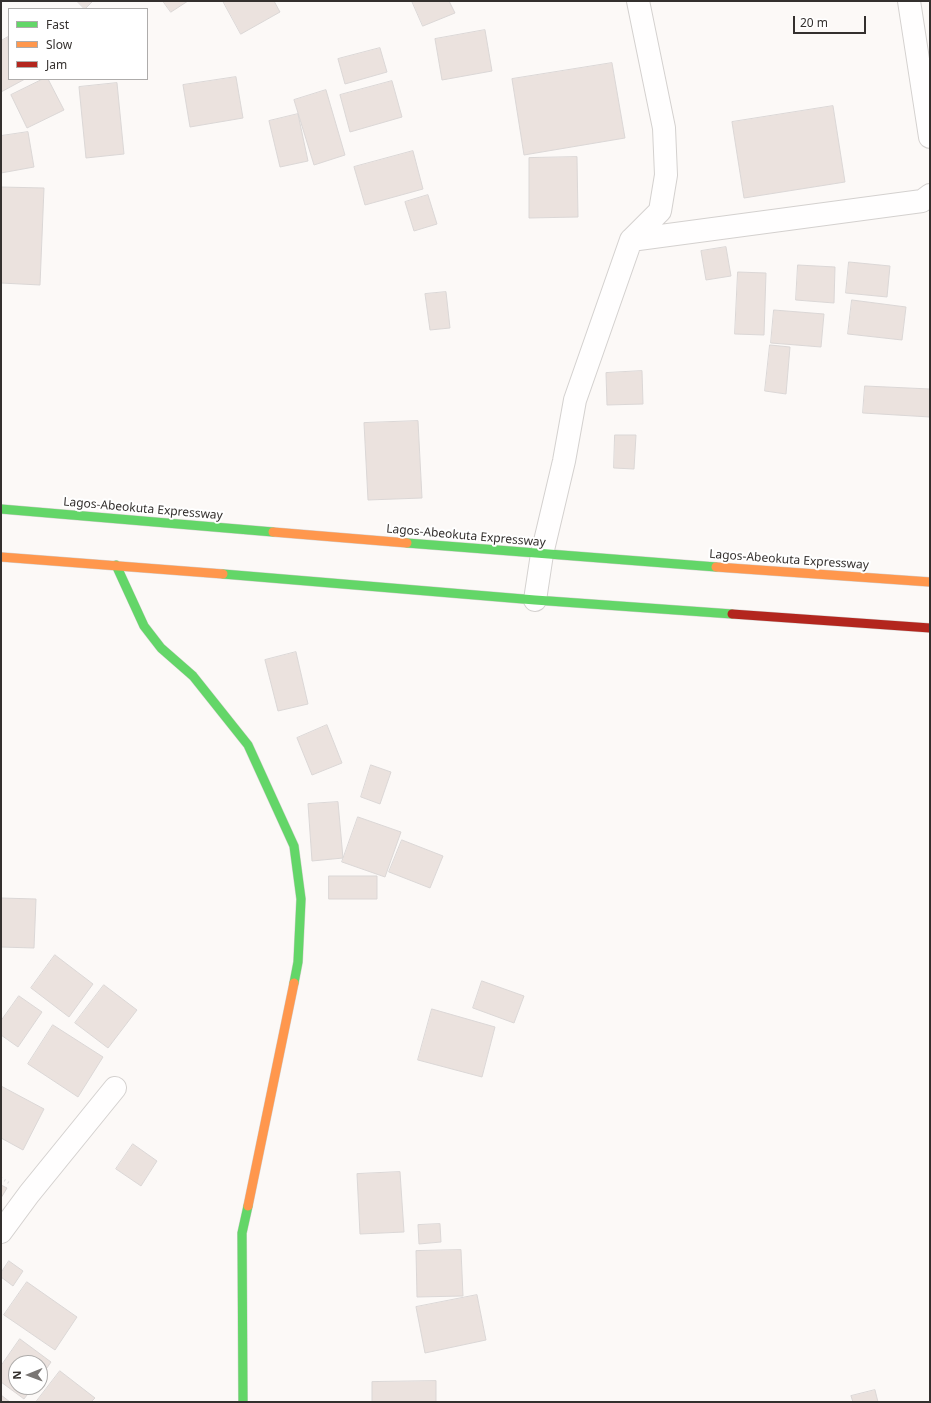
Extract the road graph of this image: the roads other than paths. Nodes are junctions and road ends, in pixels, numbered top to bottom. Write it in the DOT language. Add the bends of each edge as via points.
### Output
graph roads {
  1 [pos="638,1"];
  2 [pos="909,1"];
  3 [pos="930,137"];
  4 [pos="930,195"];
  5 [pos="631,240"];
  6 [pos="1,509"];
  7 [pos="542,554"];
  8 [pos="1,557"];
  9 [pos="116,565"];
  10 [pos="930,582"];
  11 [pos="535,600"];
  12 [pos="930,628"];
  13 [pos="115,1088"];
  14 [pos="1,1232"];
  15 [pos="243,1402"];
  1 -- 5 [label="street" via="664,128 666,175 660,211"];
  2 -- 3 [label="street"];
  4 -- 5 [label="street" via="922,201"];
  5 -- 7 [label="street" via="575,400 564,461"];
  6 -- 7 [label="main road, Lagos-Abeokuta Expressway"];
  7 -- 10 [label="main road, Lagos-Abeokuta Expressway"];
  7 -- 11 [label="street"];
  8 -- 9 [label="main road"];
  9 -- 11 [label="main road"];
  9 -- 15 [label="main road" via="144,626 162,648 193,676 248,745 294,846 301,899 298,962 242,1232"];
  11 -- 12 [label="main road"];
  13 -- 14 [label="street"];
}
